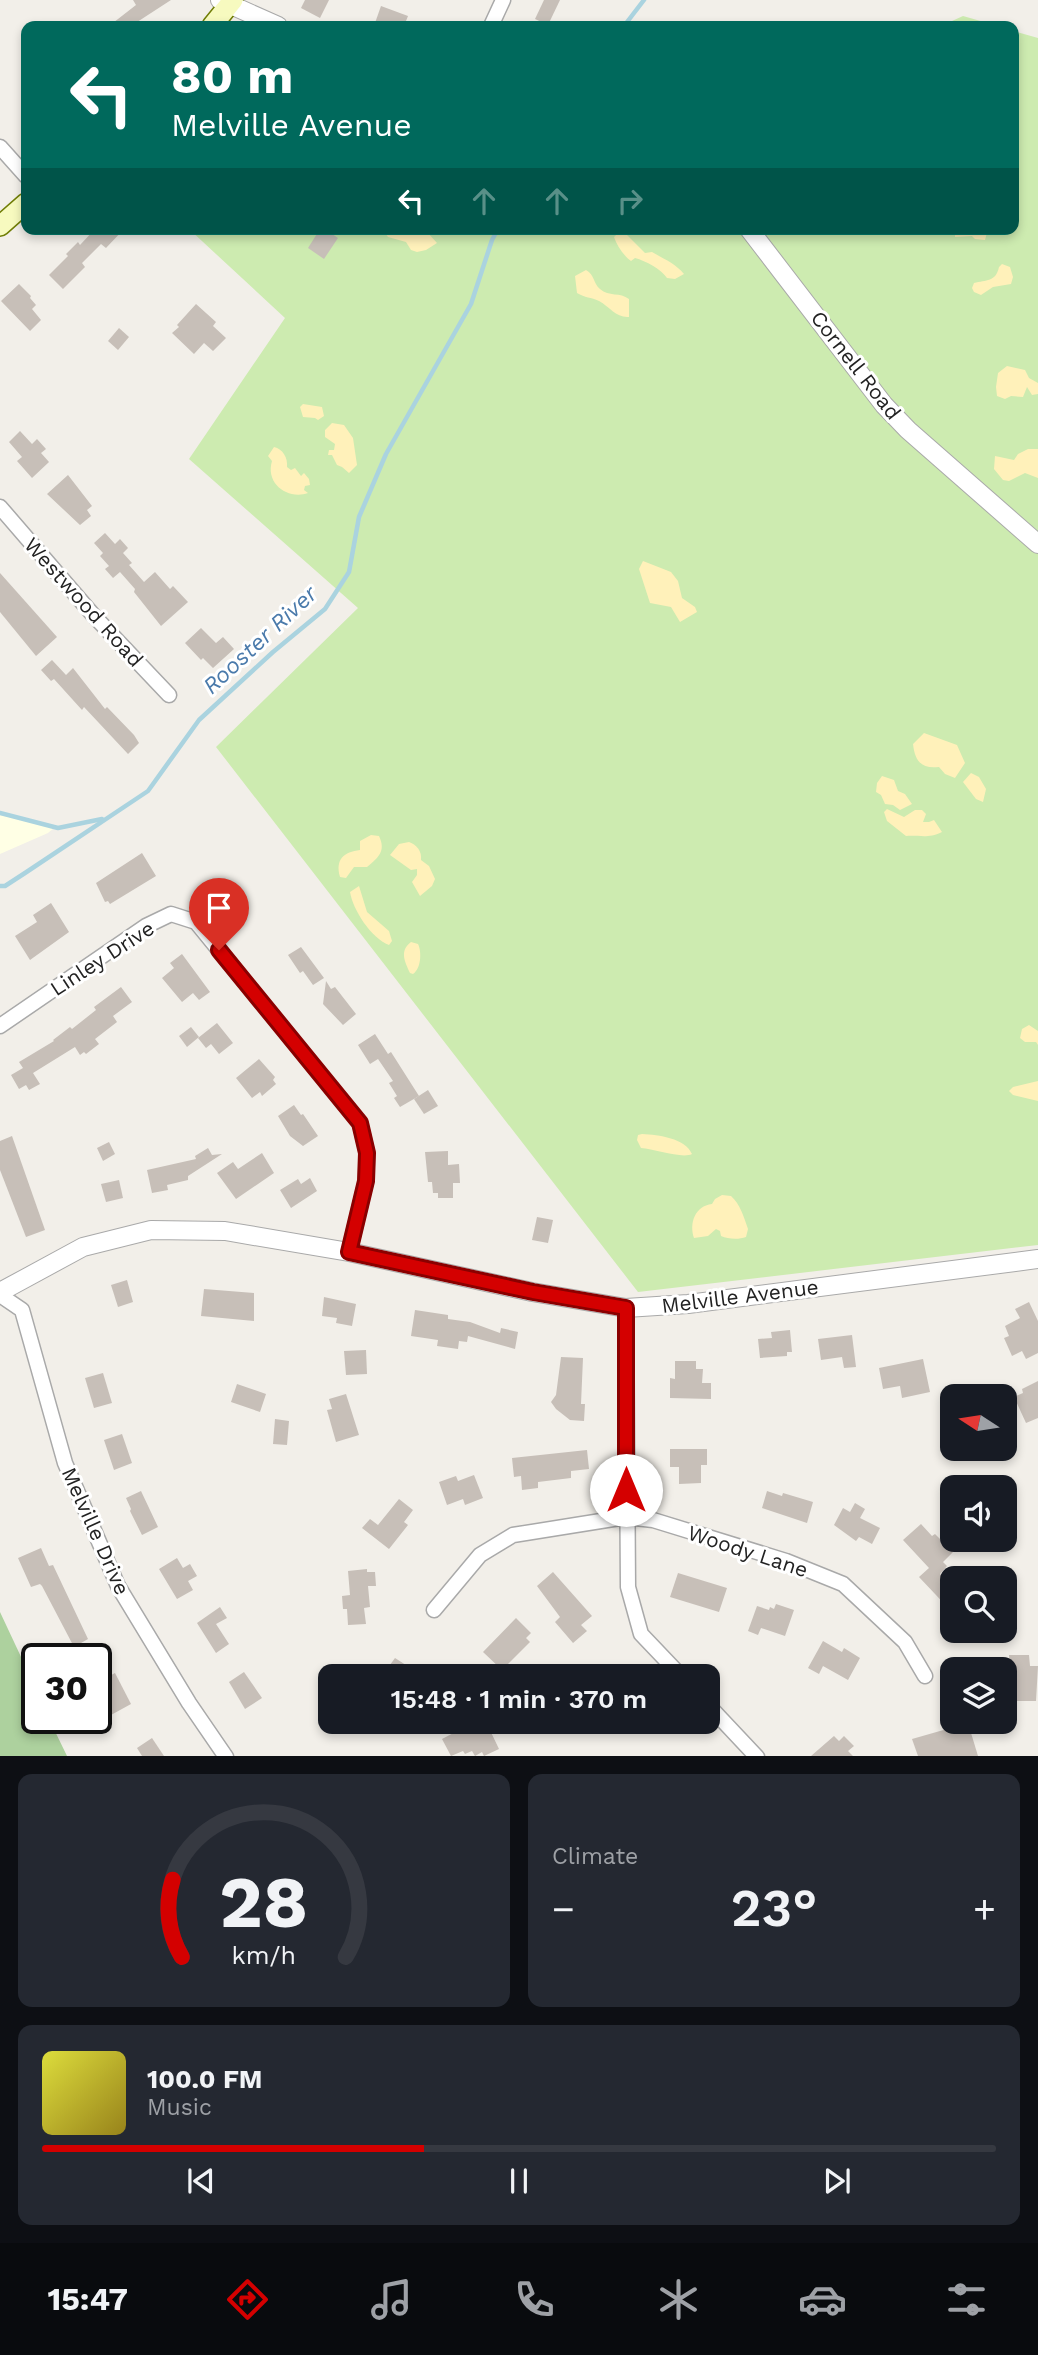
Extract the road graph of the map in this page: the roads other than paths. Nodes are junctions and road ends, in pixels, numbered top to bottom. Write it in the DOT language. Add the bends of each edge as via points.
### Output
graph roads {
  1 [pos="503,0"];
  2 [pos="228,2"];
  3 [pos="215,21"];
  4 [pos="268,21"];
  5 [pos="493,21"];
  6 [pos="0,146"];
  7 [pos="21,170"];
  8 [pos="21,207"];
  9 [pos="0,226"];
  10 [pos="754,235"];
  11 [pos="0,507"];
  12 [pos="1038,544"];
  13 [pos="169,695"];
  14 [pos="0,1026"];
  15 [pos="349,1252"];
  16 [pos="1038,1259"];
  17 [pos="0,1293"];
  18 [pos="626,1308"];
  19 [pos="626,1517"];
  20 [pos="434,1610"];
  21 [pos="670,1664"];
  22 [pos="925,1676"];
  23 [pos="720,1717"];
  24 [pos="226,1756"];
  25 [pos="757,1756"];
  1 -- 5 [label="street"];
  2 -- 3 [label="main road"];
  2 -- 4 [label="street"];
  6 -- 7 [label="street"];
  8 -- 9 [label="main road"];
  10 -- 12 [label="street, Cornell Road" via="884,405"];
  11 -- 13 [label="street, Westwood Road"];
  14 -- 15 [label="street, Linley Drive" via="146,926 171,914 197,922 360,1123 367,1153 366,1181"];
  15 -- 17 [label="street, Melville Avenue" via="225,1231 151,1230 83,1247"];
  15 -- 18 [label="street, Melville Avenue"];
  16 -- 18 [label="street, Melville Avenue"];
  17 -- 24 [label="street, Melville Drive" via="22,1310 65,1463 118,1586"];
  18 -- 19 [label="street"];
  19 -- 20 [label="street, Woody Lane" via="513,1535 480,1555"];
  19 -- 21 [label="street" via="628,1587 641,1634"];
  19 -- 22 [label="street, Woody Lane" via="653,1520 786,1561 843,1584 905,1642"];
  23 -- 25 [label="street"];
}
